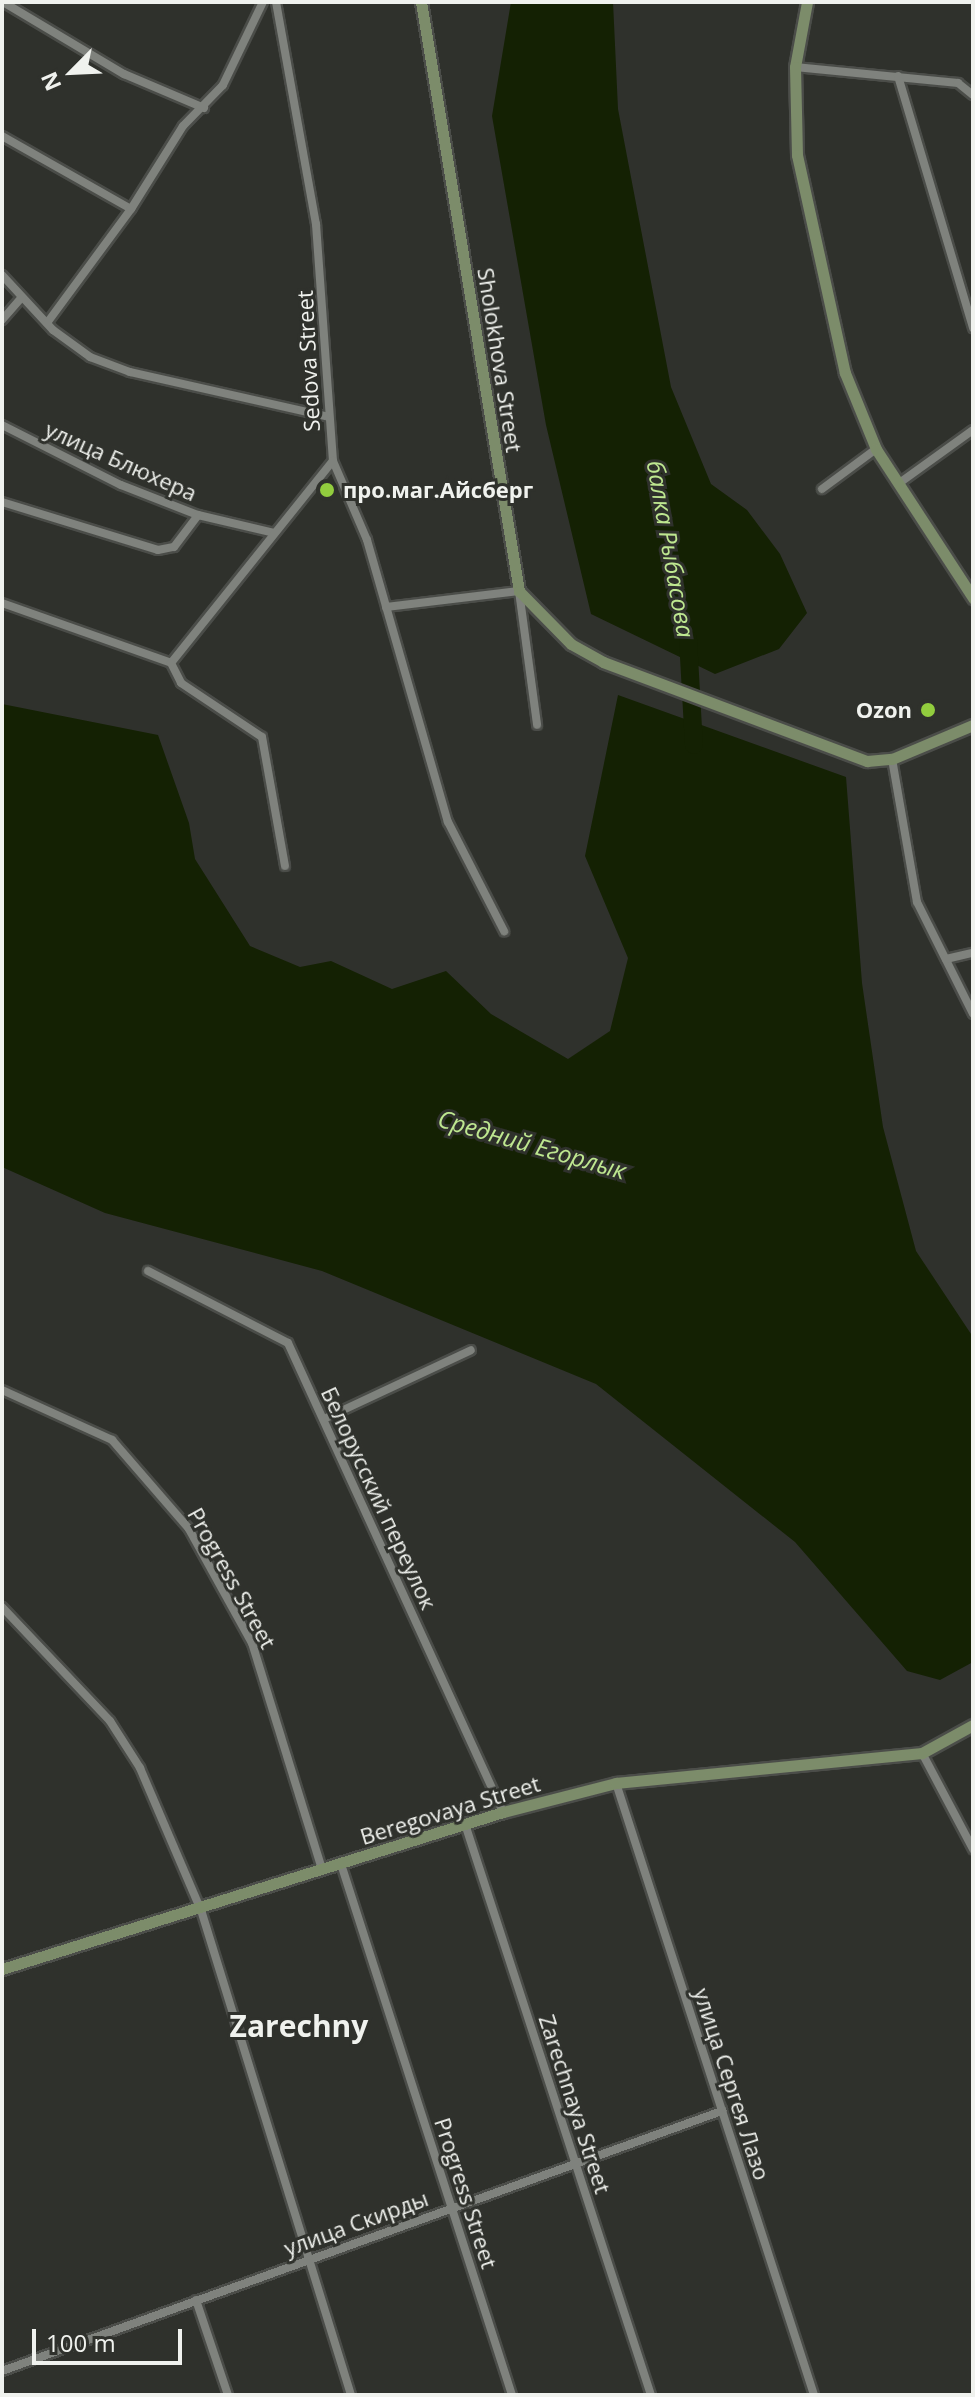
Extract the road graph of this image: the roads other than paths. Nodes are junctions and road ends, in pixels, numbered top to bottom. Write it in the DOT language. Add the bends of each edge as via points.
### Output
graph roads {
  1 [pos="3,2"];
  2 [pos="263,2"];
  3 [pos="276,2"];
  4 [pos="421,2"];
  5 [pos="807,2"];
  6 [pos="795,67"];
  7 [pos="898,76"];
  8 [pos="973,95"];
  9 [pos="204,108"];
  10 [pos="2,136"];
  11 [pos="131,209"];
  12 [pos="2,275"];
  13 [pos="22,297"];
  14 [pos="2,320"];
  15 [pos="47,323"];
  16 [pos="973,328"];
  17 [pos="326,416"];
  18 [pos="2,425"];
  19 [pos="973,430"];
  20 [pos="876,449"];
  21 [pos="333,461"];
  22 [pos="898,484"];
  23 [pos="822,489"];
  24 [pos="2,502"];
  25 [pos="198,515"];
  26 [pos="274,533"];
  27 [pos="519,591"];
  28 [pos="971,591"];
  29 [pos="2,603"];
  30 [pos="386,607"];
  31 [pos="171,663"];
  32 [pos="537,725"];
  33 [pos="973,725"];
  34 [pos="892,759"];
  35 [pos="285,866"];
  36 [pos="504,931"];
  37 [pos="973,953"];
  38 [pos="946,959"];
  39 [pos="973,1014"];
  40 [pos="148,1271"];
  41 [pos="471,1350"];
  42 [pos="2,1390"];
  43 [pos="324,1419"];
  44 [pos="2,1607"];
  45 [pos="973,1725"];
  46 [pos="922,1753"];
  47 [pos="616,1783"];
  48 [pos="503,1812"];
  49 [pos="465,1824"];
  50 [pos="973,1849"];
  51 [pos="341,1864"];
  52 [pos="322,1869"];
  53 [pos="201,1910"];
  54 [pos="2,1969"];
  55 [pos="722,2111"];
  56 [pos="576,2163"];
  57 [pos="452,2207"];
  58 [pos="308,2259"];
  59 [pos="196,2300"];
  60 [pos="2,2371"];
  61 [pos="228,2395"];
  62 [pos="351,2395"];
  63 [pos="512,2395"];
  64 [pos="651,2395"];
  65 [pos="814,2395"];
  1 -- 9 [label="street" via="124,74"];
  2 -- 9 [label="street" via="223,85"];
  3 -- 17 [label="street, Sedova Street" via="316,224 327,339"];
  4 -- 27 [label="main road, Sholokhova Street"];
  5 -- 6 [label="main road"];
  6 -- 7 [label="street"];
  6 -- 20 [label="main road" via="797,155 816,252 845,373"];
  7 -- 8 [label="street" via="958,83"];
  7 -- 16 [label="street"];
  9 -- 11 [label="street" via="183,126"];
  10 -- 11 [label="street"];
  11 -- 15 [label="street"];
  12 -- 13 [label="street"];
  13 -- 14 [label="street"];
  13 -- 15 [label="street"];
  15 -- 17 [label="street" via="90,357 130,372"];
  17 -- 21 [label="street, Sedova Street"];
  18 -- 25 [label="street, улица Блюхера" via="121,485"];
  19 -- 22 [label="street"];
  20 -- 22 [label="main road"];
  20 -- 23 [label="street"];
  21 -- 26 [label="street"];
  21 -- 30 [label="street, Sedova Street" via="367,540"];
  22 -- 28 [label="main road"];
  24 -- 25 [label="street" via="158,550 174,547"];
  25 -- 26 [label="street, улица Блюхера"];
  26 -- 31 [label="street"];
  27 -- 30 [label="street"];
  27 -- 32 [label="street, Sholokhova Street"];
  27 -- 34 [label="main road" via="571,644 603,662 867,761"];
  29 -- 31 [label="street"];
  30 -- 36 [label="street, Sedova Street" via="448,822"];
  31 -- 35 [label="street" via="181,683 262,737"];
  33 -- 34 [label="main road"];
  34 -- 38 [label="street" via="917,902"];
  37 -- 38 [label="street"];
  38 -- 39 [label="street"];
  40 -- 43 [label="street, Белорусский переулок" via="288,1343"];
  41 -- 43 [label="street"];
  42 -- 52 [label="street, Progress Street" via="112,1440 189,1529 252,1643"];
  43 -- 48 [label="street, Белорусский переулок"];
  44 -- 53 [label="street" via="118,1733 140,1768"];
  45 -- 46 [label="main road"];
  46 -- 47 [label="main road, Beregovaya Street"];
  46 -- 50 [label="street"];
  47 -- 48 [label="main road, Beregovaya Street"];
  47 -- 55 [label="street, улица Сергея Лазо"];
  48 -- 49 [label="main road, Beregovaya Street"];
  49 -- 51 [label="main road, Beregovaya Street"];
  49 -- 56 [label="street, Zarechnaya Street"];
  51 -- 52 [label="main road, Beregovaya Street"];
  51 -- 57 [label="street, Progress Street"];
  52 -- 53 [label="main road, Beregovaya Street"];
  53 -- 54 [label="main road, Beregovaya Street"];
  53 -- 58 [label="street"];
  55 -- 56 [label="street, улица Скирды"];
  55 -- 65 [label="street, улица Сергея Лазо"];
  56 -- 57 [label="street, улица Скирды"];
  56 -- 64 [label="street, Zarechnaya Street"];
  57 -- 58 [label="street, улица Скирды"];
  57 -- 63 [label="street, Progress Street"];
  58 -- 59 [label="street, улица Скирды"];
  58 -- 62 [label="street"];
  59 -- 60 [label="street, улица Скирды"];
  59 -- 61 [label="street"];
}
